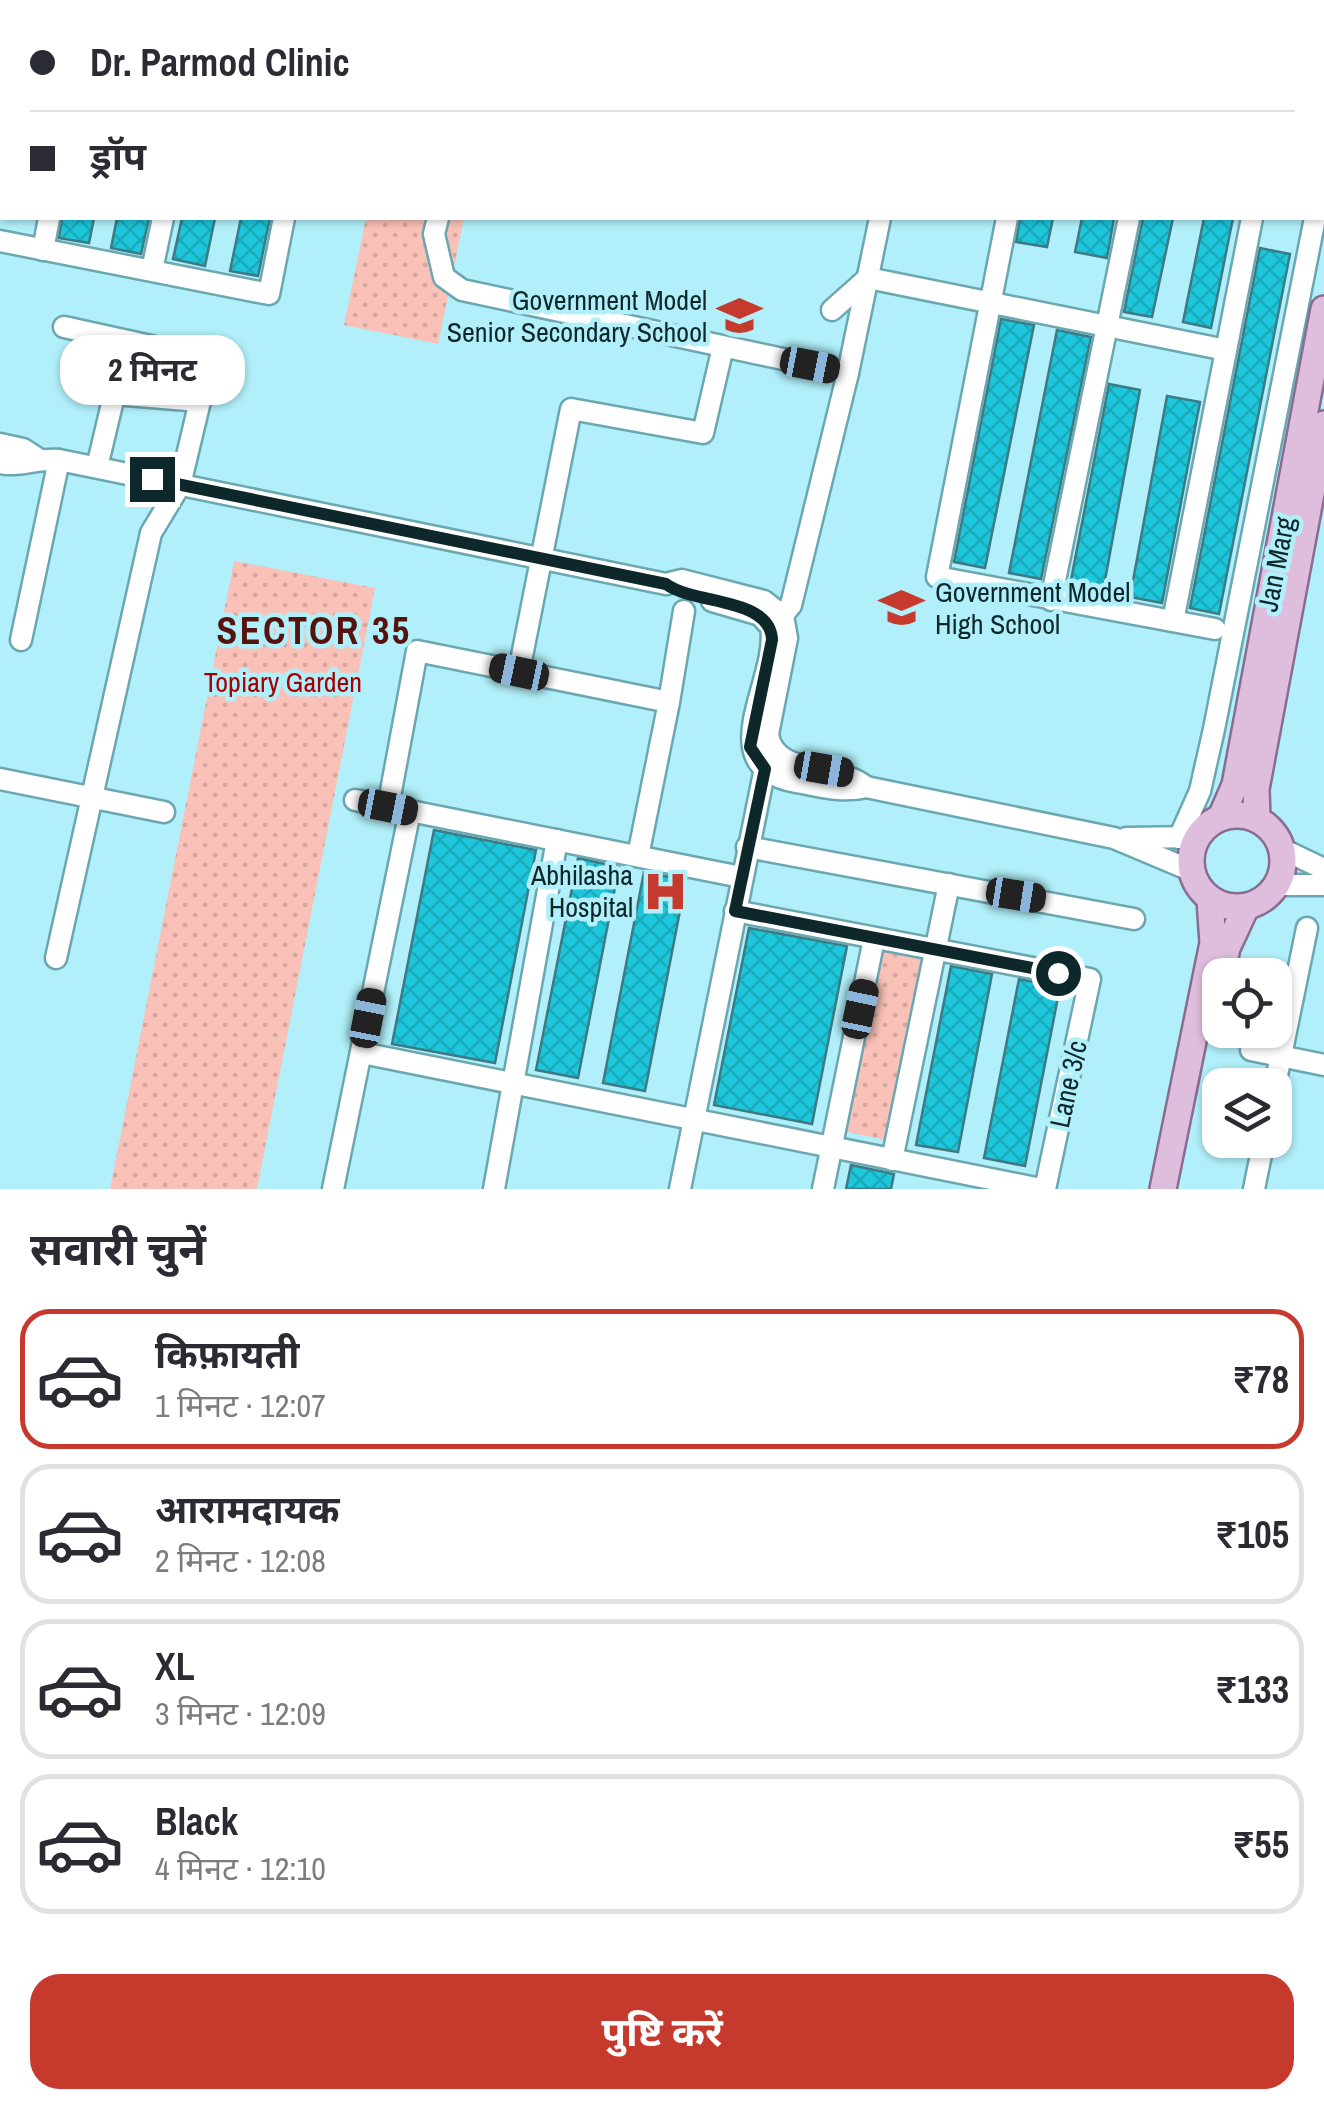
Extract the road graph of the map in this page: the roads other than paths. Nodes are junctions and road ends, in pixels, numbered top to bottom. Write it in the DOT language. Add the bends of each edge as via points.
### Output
graph roads {
  1 [pos="49,220"];
  2 [pos="163,220"];
  3 [pos="284,220"];
  4 [pos="438,220"];
  5 [pos="880,220"];
  6 [pos="1007,220"];
  7 [pos="1129,220"];
  8 [pos="1252,220"];
  9 [pos="1315,220"];
  10 [pos="0,241"];
  11 [pos="43,250"];
  12 [pos="152,270"];
  13 [pos="868,278"];
  14 [pos="990,305"];
  15 [pos="1324,309"];
  16 [pos="832,310"];
  17 [pos="64,328"];
  18 [pos="1108,328"];
  19 [pos="127,341"];
  20 [pos="723,347"];
  21 [pos="1226,350"];
  22 [pos="848,372"];
  23 [pos="114,394"];
  24 [pos="200,401"];
  25 [pos="1324,424"];
  26 [pos="0,444"];
  27 [pos="37,458"];
  28 [pos="59,460"];
  29 [pos="0,463"];
  30 [pos="97,468"];
  31 [pos="180,484"];
  32 [pos="544,560"];
  33 [pos="1051,600"];
  34 [pos="684,611"];
  35 [pos="1174,621"];
  36 [pos="777,623"];
  37 [pos="1215,629"];
  38 [pos="21,640"];
  39 [pos="519,672"];
  40 [pos="669,702"];
  41 [pos="770,747"];
  42 [pos="765,769"];
  43 [pos="0,779"];
  44 [pos="866,787"];
  45 [pos="92,798"];
  46 [pos="355,800"];
  47 [pos="399,809"];
  48 [pos="164,812"];
  49 [pos="1221,817"];
  50 [pos="1257,819"];
  51 [pos="1187,837"];
  52 [pos="1114,838"];
  53 [pos="558,840"];
  54 [pos="747,847"];
  55 [pos="1282,849"];
  56 [pos="638,856"];
  57 [pos="1324,869"];
  58 [pos="1190,870"];
  59 [pos="741,878"];
  60 [pos="949,884"];
  61 [pos="1277,885"];
  62 [pos="1324,885"];
  63 [pos="1210,900"];
  64 [pos="1246,907"];
  65 [pos="735,911"];
  66 [pos="1134,919"];
  67 [pos="1307,928"];
  68 [pos="874,939"];
  69 [pos="932,950"];
  70 [pos="56,958"];
  71 [pos="1225,958"];
  72 [pos="1207,1048"];
  73 [pos="1251,1050"];
  74 [pos="362,1053"];
  75 [pos="1281,1056"];
  76 [pos="1324,1065"];
  77 [pos="1279,1068"];
  78 [pos="512,1084"];
  79 [pos="694,1120"];
  80 [pos="831,1148"];
  81 [pos="1260,1158"];
  82 [pos="892,1160"];
  83 [pos="979,1183"];
  84 [pos="332,1189"];
  85 [pos="494,1189"];
  86 [pos="680,1189"];
  87 [pos="823,1189"];
  88 [pos="1043,1189"];
  89 [pos="1163,1189"];
  90 [pos="1179,1189"];
  91 [pos="1254,1189"];
  1 -- 11 [label="street"];
  2 -- 12 [label="street"];
  3 -- 12 [label="street" via="269,294"];
  4 -- 20 [label="street" via="434,234 444,277 462,290"];
  5 -- 13 [label="street"];
  6 -- 14 [label="street"];
  7 -- 18 [label="street"];
  8 -- 21 [label="street"];
  9 -- 51 [label="street"];
  10 -- 11 [label="street"];
  11 -- 12 [label="street"];
  13 -- 14 [label="street"];
  13 -- 16 [label="street"];
  13 -- 22 [label="street"];
  14 -- 18 [label="street"];
  14 -- 33 [label="street" via="936,577"];
  15 -- 49 [label="main road, Jan Marg" via="1235,784"];
  17 -- 19 [label="street"];
  18 -- 21 [label="street"];
  18 -- 33 [label="street"];
  19 -- 23 [label="street"];
  19 -- 24 [label="street" via="210,359"];
  20 -- 22 [label="street"];
  20 -- 32 [label="street" via="703,433 570,409"];
  21 -- 35 [label="street"];
  22 -- 36 [label="street"];
  23 -- 24 [label="street"];
  23 -- 30 [label="street"];
  24 -- 31 [label="street"];
  25 -- 50 [label="main road, Jan Marg" via="1256,789"];
  26 -- 27 [label="street"];
  27 -- 28 [label="street"];
  27 -- 29 [label="street" via="18,466"];
  28 -- 30 [label="street"];
  28 -- 38 [label="street"];
  30 -- 31 [label="street"];
  31 -- 32 [label="street"];
  31 -- 45 [label="street" via="151,532"];
  32 -- 36 [label="street" via="666,584 682,580 764,601"];
  32 -- 39 [label="street"];
  33 -- 35 [label="street"];
  34 -- 40 [label="street"];
  35 -- 37 [label="street"];
  36 -- 41 [label="street" via="787,638"];
  36 -- 42 [label="street" via="750,747"];
  39 -- 40 [label="street"];
  39 -- 47 [label="street" via="417,651"];
  40 -- 56 [label="street"];
  41 -- 42 [label="street"];
  41 -- 44 [label="street" via="787,762 851,774"];
  42 -- 44 [label="street" via="779,779 848,792"];
  42 -- 54 [label="street"];
  43 -- 45 [label="street"];
  44 -- 52 [label="street"];
  45 -- 48 [label="street"];
  45 -- 70 [label="street"];
  46 -- 47 [label="street"];
  47 -- 53 [label="street"];
  47 -- 74 [label="street"];
  49 -- 50 [label="main road"];
  49 -- 51 [label="main road"];
  50 -- 55 [label="main road"];
  51 -- 52 [label="street"];
  51 -- 58 [label="main road"];
  52 -- 58 [label="street"];
  53 -- 56 [label="street"];
  53 -- 78 [label="street"];
  54 -- 59 [label="street"];
  54 -- 60 [label="street"];
  55 -- 57 [label="street"];
  55 -- 61 [label="main road"];
  56 -- 59 [label="street"];
  58 -- 63 [label="main road"];
  59 -- 65 [label="street"];
  60 -- 66 [label="street"];
  60 -- 69 [label="street"];
  61 -- 62 [label="street"];
  61 -- 64 [label="main road"];
  63 -- 64 [label="main road"];
  63 -- 89 [label="main road" via="1213,943"];
  64 -- 71 [label="main road"];
  65 -- 68 [label="street"];
  65 -- 79 [label="street"];
  67 -- 75 [label="street"];
  68 -- 69 [label="street"];
  68 -- 80 [label="street"];
  69 -- 82 [label="street"];
  69 -- 88 [label="street, Lane 3/c" via="1090,979"];
  72 -- 90 [label="main road"];
  73 -- 75 [label="street"];
  74 -- 78 [label="street"];
  74 -- 84 [label="street"];
  75 -- 76 [label="street"];
  75 -- 77 [label="street"];
  78 -- 79 [label="street"];
  78 -- 85 [label="street"];
  79 -- 80 [label="street"];
  79 -- 86 [label="street"];
  80 -- 82 [label="street"];
  80 -- 87 [label="street"];
  81 -- 91 [label="street"];
  82 -- 83 [label="street"];
  83 -- 88 [label="street"];
}
